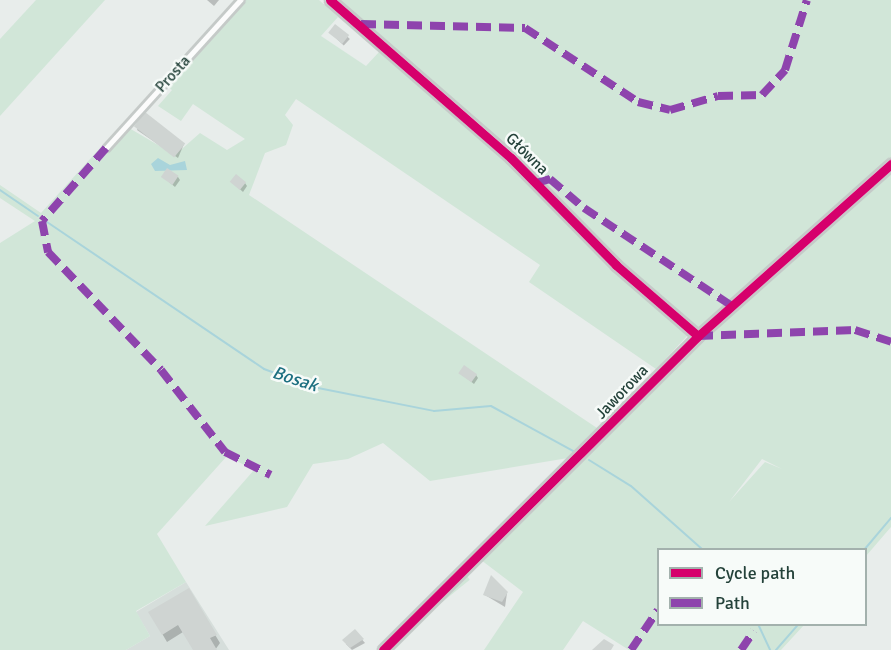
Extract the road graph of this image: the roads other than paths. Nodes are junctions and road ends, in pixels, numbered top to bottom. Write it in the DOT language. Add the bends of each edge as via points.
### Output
graph roads {
  1 [pos="240,0"];
  2 [pos="330,0"];
  3 [pos="106,148"];
  4 [pos="891,164"];
  5 [pos="698,336"];
  6 [pos="383,650"];
  1 -- 3 [label="lane, Prosta"];
  2 -- 5 [label="street, Główna" via="511,159 616,265"];
  4 -- 5 [label="street, Jaworowa"];
  5 -- 6 [label="street, Jaworowa"];
}
